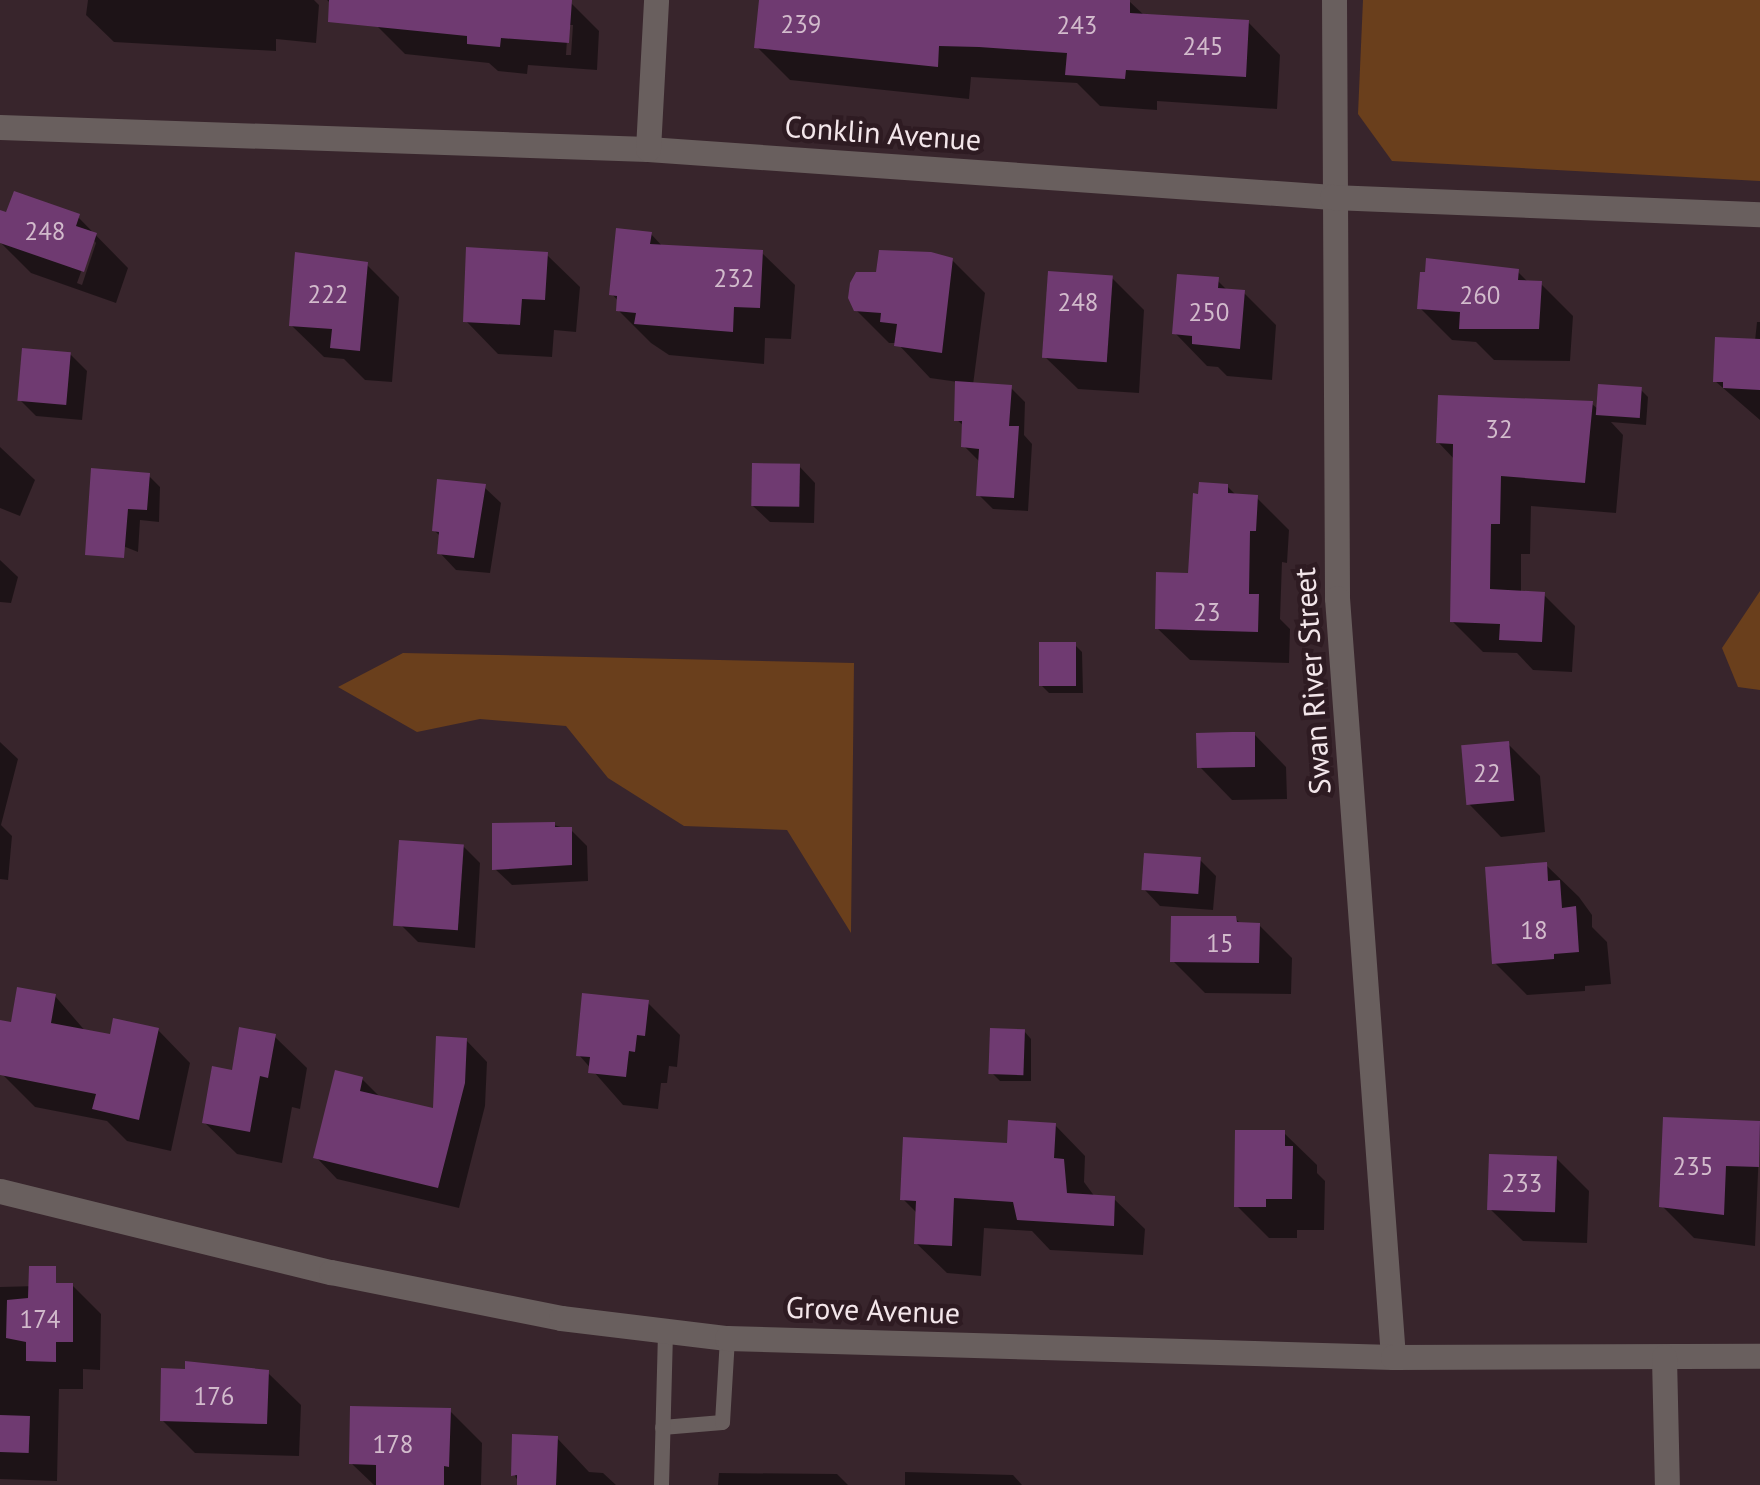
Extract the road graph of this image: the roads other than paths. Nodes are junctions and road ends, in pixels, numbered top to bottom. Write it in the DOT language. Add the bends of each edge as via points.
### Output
graph roads {
  1 [pos="656,0"];
  2 [pos="1334,0"];
  3 [pos="0,127"];
  4 [pos="648,148"];
  5 [pos="1332,197"];
  6 [pos="1760,214"];
  7 [pos="0,1191"];
  8 [pos="665,1330"];
  9 [pos="727,1338"];
  10 [pos="1760,1356"];
  11 [pos="1393,1357"];
  12 [pos="1664,1357"];
  13 [pos="662,1427"];
  14 [pos="661,1485"];
  15 [pos="1667,1485"];
  1 -- 4 [label="street"];
  2 -- 5 [label="street, Swan River Street"];
  3 -- 4 [label="street, Conklin Avenue"];
  4 -- 5 [label="street, Conklin Avenue"];
  5 -- 6 [label="street, Conklin Avenue"];
  5 -- 11 [label="street, Swan River Street" via="1337,598"];
  7 -- 8 [label="street, Grove Avenue" via="331,1272 561,1318"];
  8 -- 9 [label="street, Grove Avenue"];
  8 -- 13 [label="lane"];
  9 -- 11 [label="street, Grove Avenue"];
  9 -- 13 [label="lane" via="722,1422"];
  10 -- 12 [label="street, Grove Avenue"];
  11 -- 12 [label="street, Grove Avenue"];
  12 -- 15 [label="street"];
  13 -- 14 [label="lane"];
}
